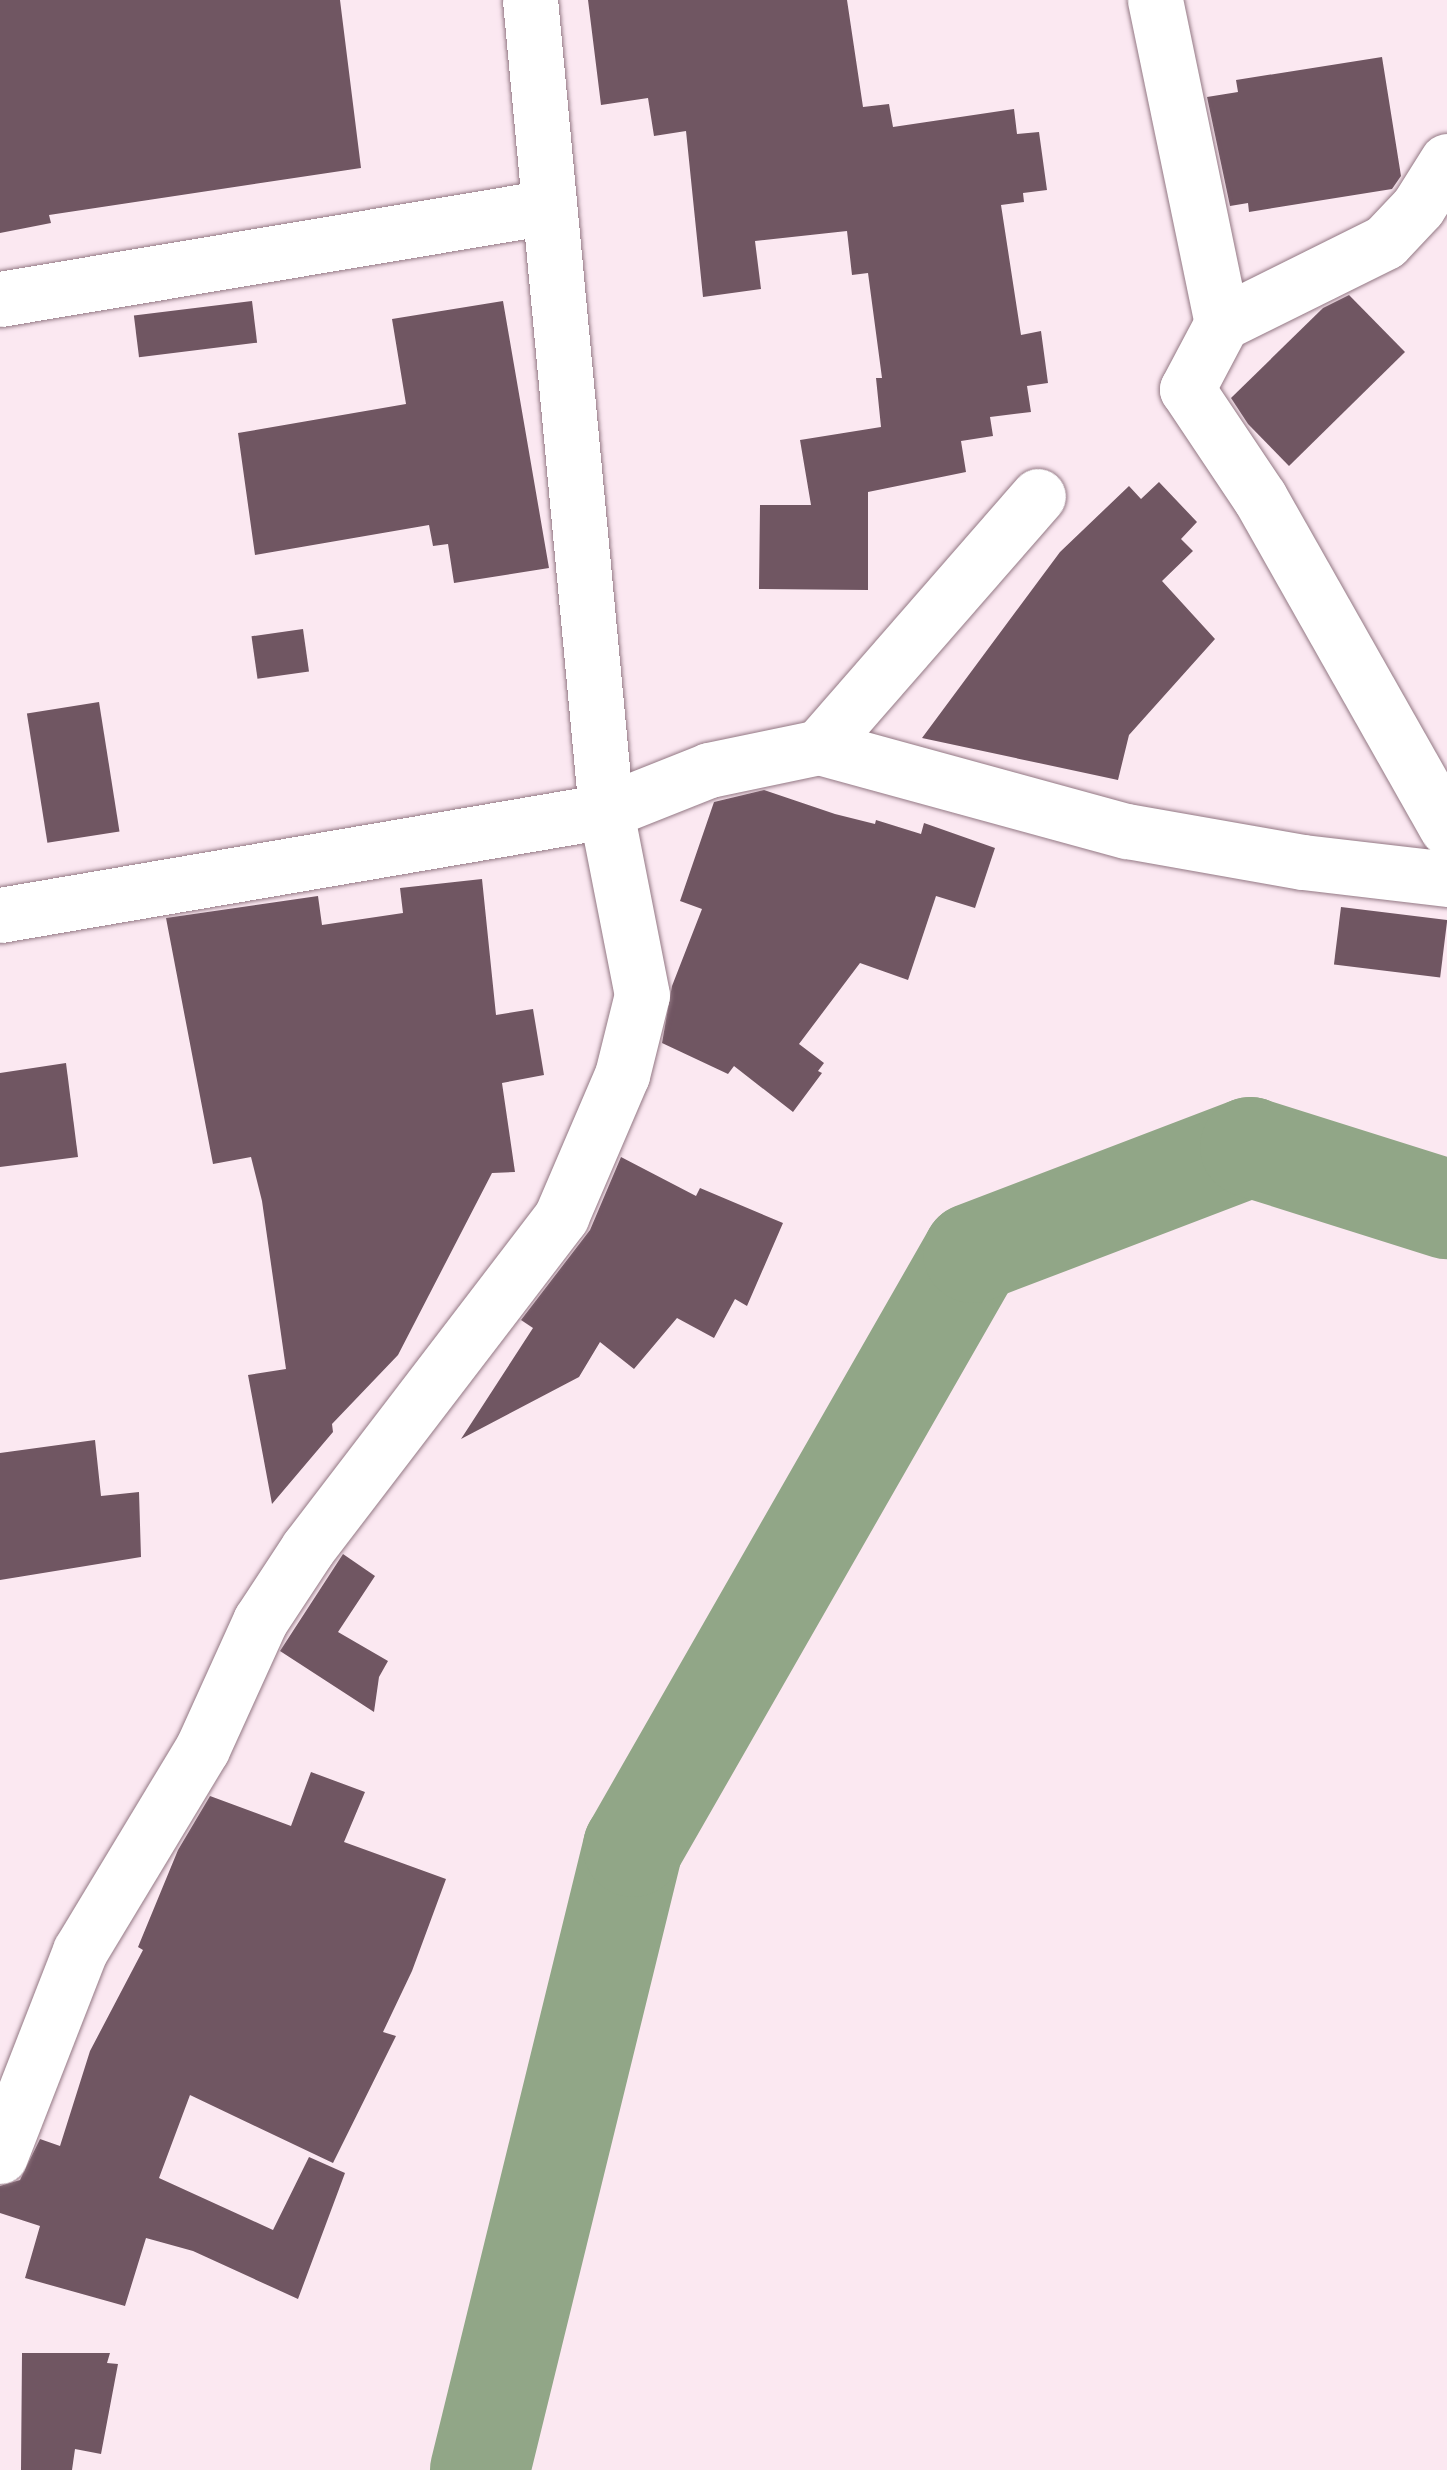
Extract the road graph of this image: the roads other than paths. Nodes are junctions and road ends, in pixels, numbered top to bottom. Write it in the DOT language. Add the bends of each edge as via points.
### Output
graph roads {
  1 [pos="530,0"];
  2 [pos="1155,0"];
  3 [pos="1447,161"];
  4 [pos="548,207"];
  5 [pos="0,299"];
  6 [pos="1222,323"];
  7 [pos="1038,496"];
  8 [pos="818,747"];
  9 [pos="606,811"];
  10 [pos="1447,828"];
  11 [pos="1447,879"];
  12 [pos="0,914"];
  13 [pos="0,2156"];
  1 -- 4 [label="street"];
  2 -- 6 [label="street"];
  3 -- 6 [label="street" via="1418,207 1384,242"];
  4 -- 5 [label="street"];
  4 -- 9 [label="street"];
  6 -- 10 [label="street" via="1188,389 1260,498"];
  7 -- 8 [label="street"];
  8 -- 9 [label="street" via="709,770"];
  8 -- 11 [label="street" via="1126,831"];
  9 -- 12 [label="street"];
  9 -- 13 [label="street" via="642,995 622,1075 562,1217 260,1620 202,1749 80,1952"];
}
